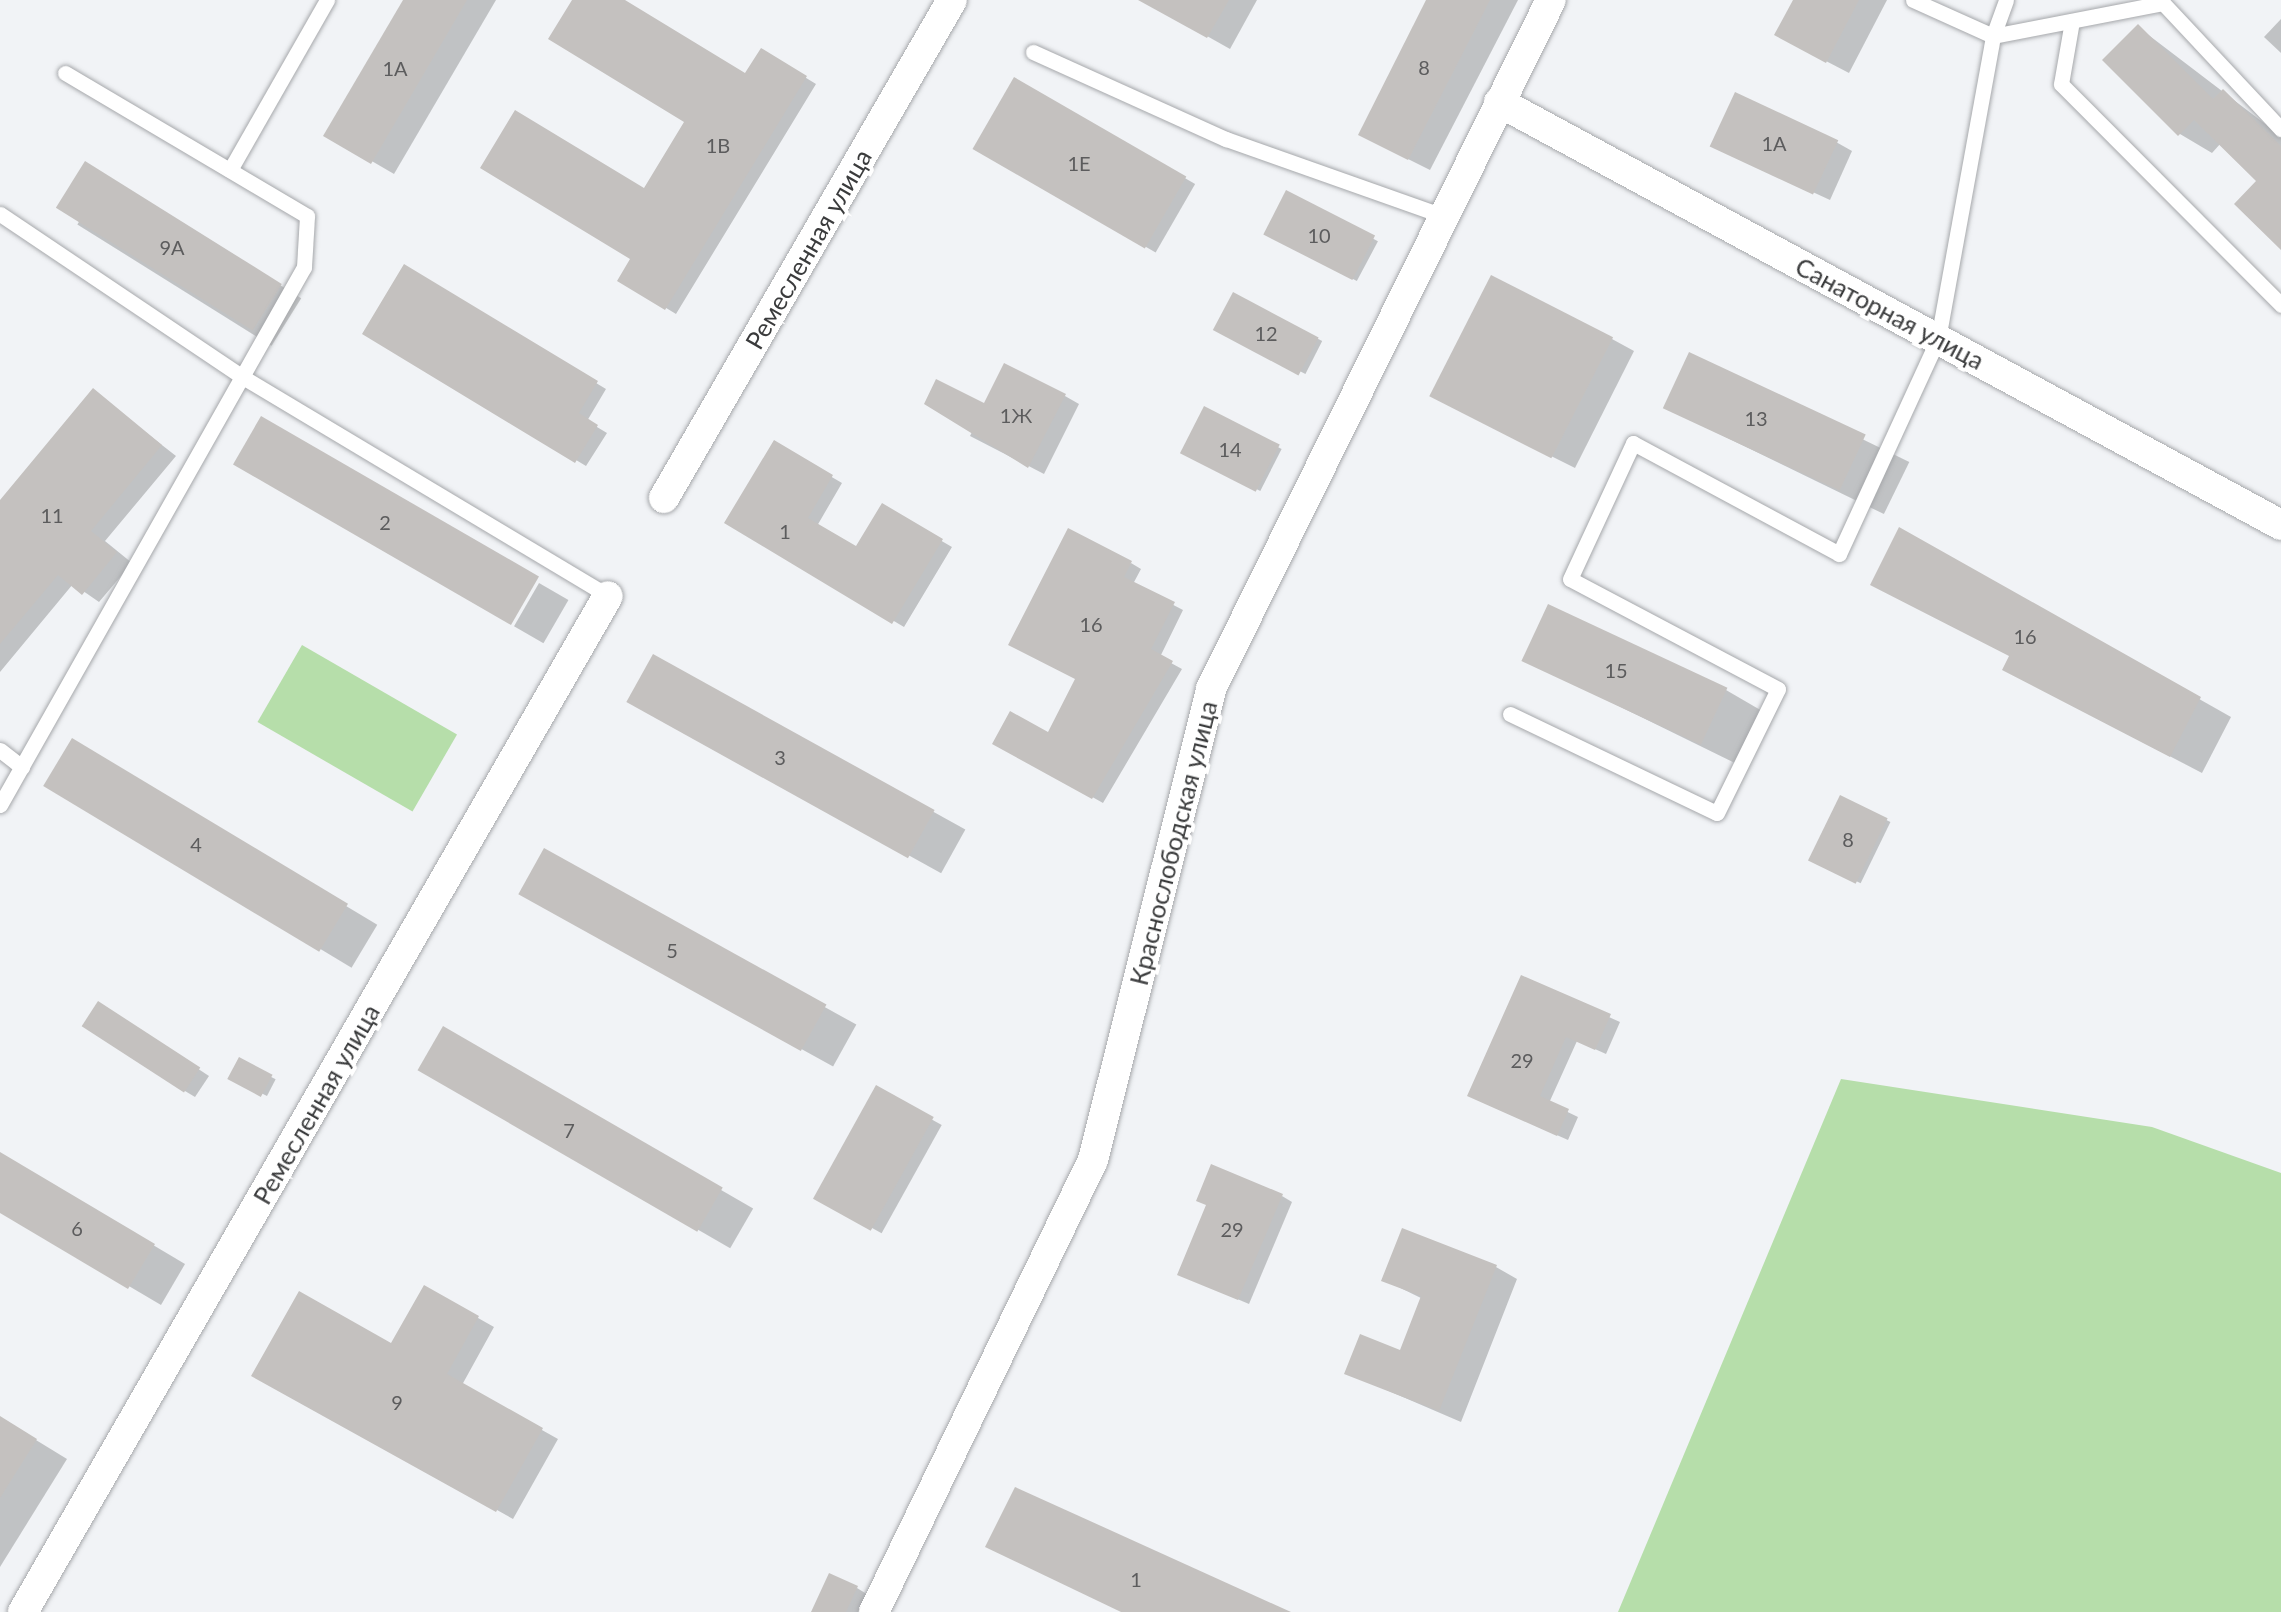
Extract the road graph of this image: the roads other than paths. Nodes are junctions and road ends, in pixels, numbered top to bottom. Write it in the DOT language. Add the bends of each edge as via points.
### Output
graph roads {
  1 [pos="327,0"];
  2 [pos="952,0"];
  3 [pos="1551,0"];
  4 [pos="1913,0"];
  5 [pos="2006,0"];
  6 [pos="2072,20"];
  7 [pos="1993,36"];
  8 [pos="1034,52"];
  9 [pos="66,73"];
  10 [pos="1500,102"];
  11 [pos="2281,128"];
  12 [pos="230,170"];
  13 [pos="0,214"];
  14 [pos="1443,216"];
  15 [pos="2281,305"];
  16 [pos="1938,339"];
  17 [pos="246,379"];
  18 [pos="664,498"];
  19 [pos="2281,525"];
  20 [pos="608,596"];
  21 [pos="1510,714"];
  22 [pos="0,750"];
  23 [pos="22,767"];
  24 [pos="0,805"];
  25 [pos="885,1605"];
  26 [pos="23,1612"];
  1 -- 12 [label="lane"];
  2 -- 18 [label="street, Ремесленная улица"];
  3 -- 10 [label="street, Краснослободская улица"];
  4 -- 7 [label="lane"];
  5 -- 7 [label="lane"];
  6 -- 7 [label="lane"];
  6 -- 11 [label="lane" via="2162,3"];
  6 -- 15 [label="lane" via="2061,84"];
  7 -- 16 [label="lane"];
  8 -- 14 [label="lane" via="1226,140"];
  9 -- 12 [label="lane"];
  10 -- 14 [label="street, Краснослободская улица"];
  10 -- 16 [label="street, Санаторная улица"];
  12 -- 17 [label="lane" via="307,216 304,267"];
  13 -- 17 [label="lane"];
  14 -- 25 [label="street, Краснослободская улица" via="1211,689 1094,1160"];
  16 -- 19 [label="street, Санаторная улица"];
  16 -- 21 [label="lane" via="1840,554 1633,443 1570,579 1778,690 1717,813"];
  17 -- 20 [label="lane"];
  17 -- 23 [label="lane"];
  20 -- 26 [label="street, Ремесленная улица"];
  22 -- 23 [label="lane"];
  23 -- 24 [label="lane"];
}
